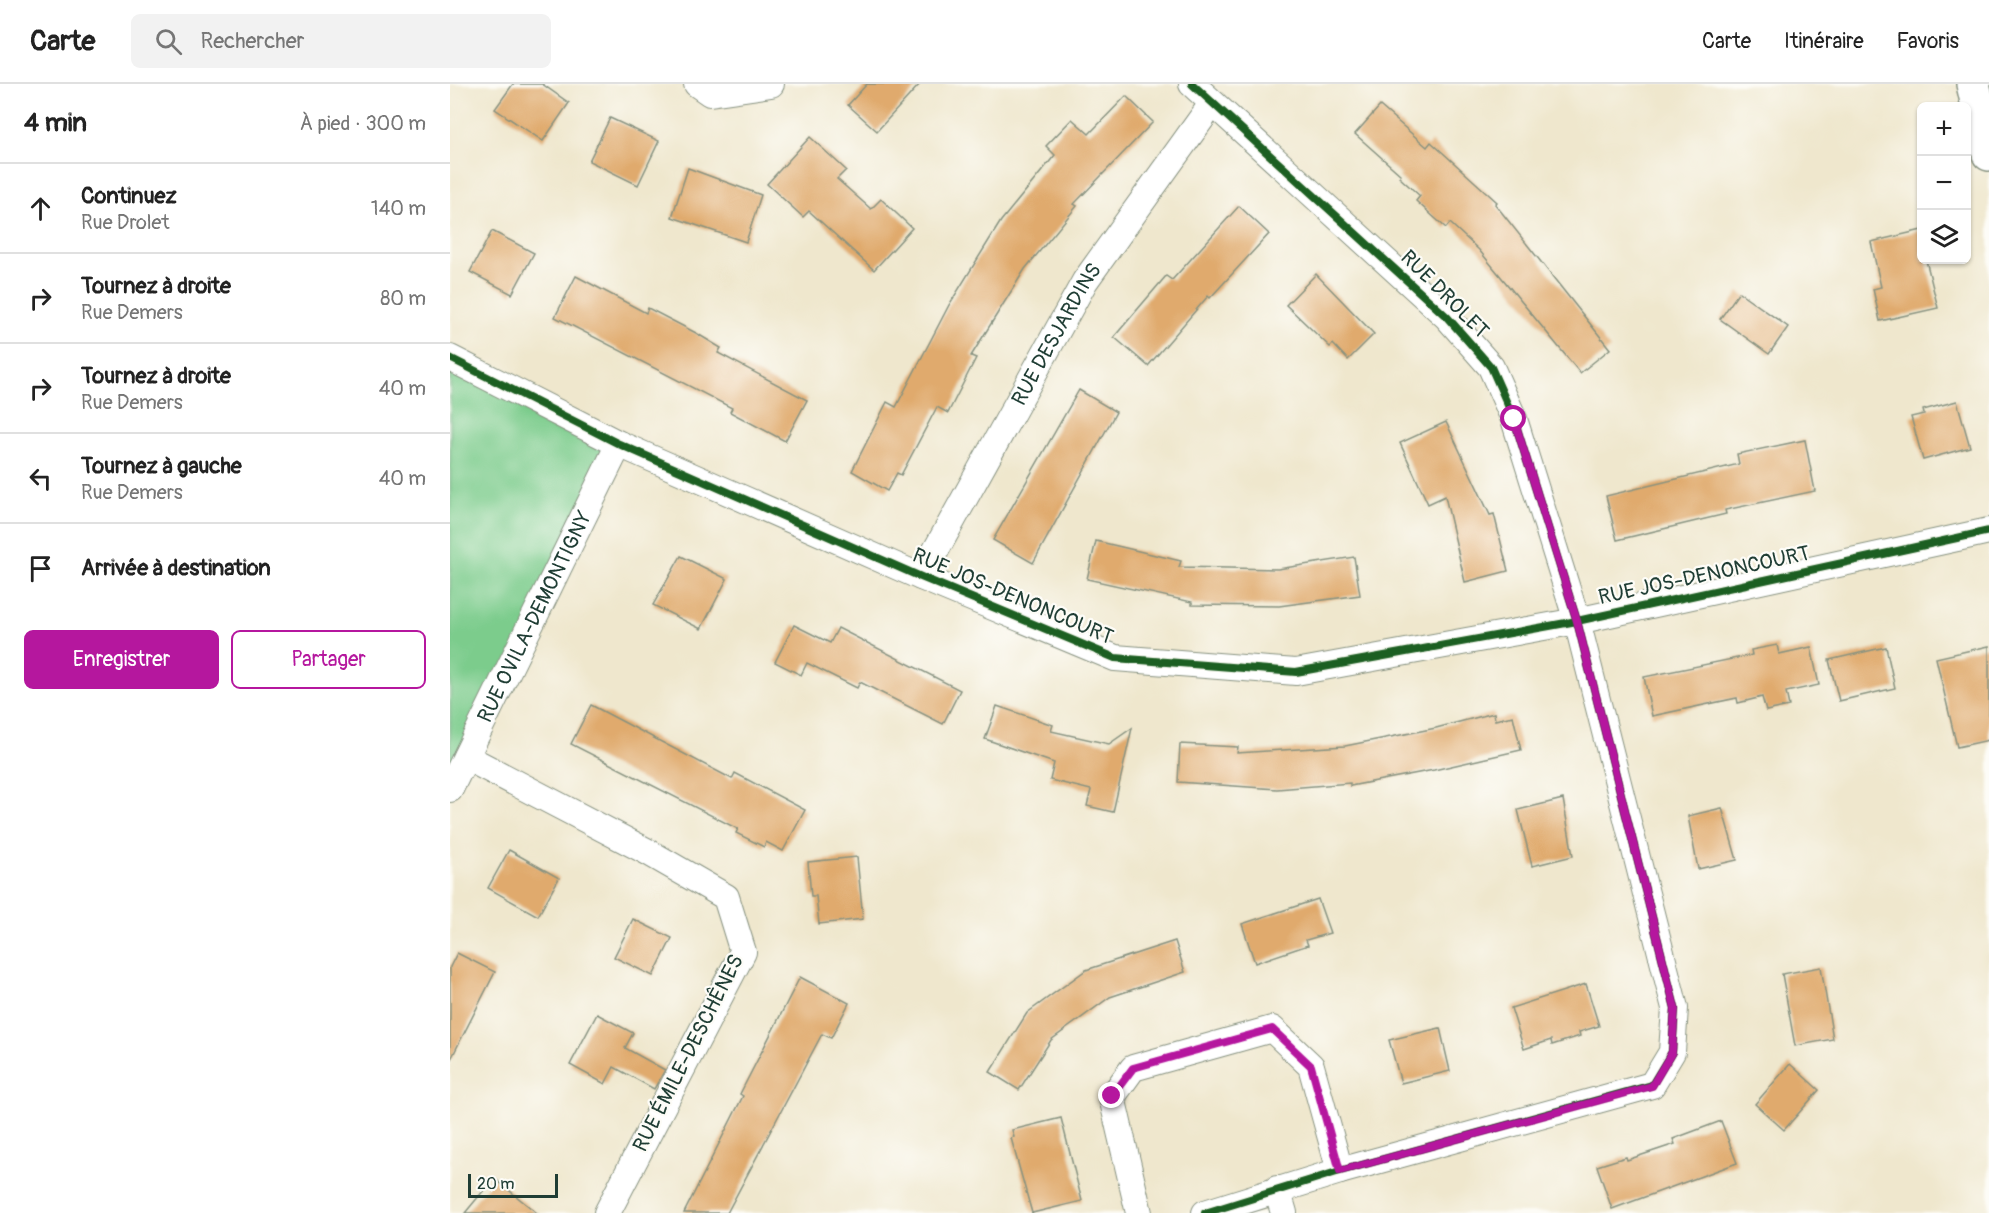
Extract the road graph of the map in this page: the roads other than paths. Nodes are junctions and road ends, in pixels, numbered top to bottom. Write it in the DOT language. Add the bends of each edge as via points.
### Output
graph roads {
  1 [pos="697,84"];
  2 [pos="771,84"];
  3 [pos="1192,84"];
  4 [pos="1973,84"];
  5 [pos="1212,104"];
  6 [pos="1989,154"];
  7 [pos="450,358"];
  8 [pos="619,444"];
  9 [pos="1989,531"];
  10 [pos="921,578"];
  11 [pos="1577,621"];
  12 [pos="466,757"];
  13 [pos="450,789"];
  14 [pos="1340,1171"];
  15 [pos="1281,1201"];
  16 [pos="607,1213"];
  17 [pos="1139,1213"];
  18 [pos="1204,1213"];
  1 -- 2 [label="street" via="710,93"];
  3 -- 5 [label="street, RUE DROLET"];
  4 -- 6 [label="street"];
  5 -- 10 [label="street, RUE DESJARDINS" via="1085,280"];
  5 -- 11 [label="street, RUE DROLET" via="1447,317 1491,368 1514,419"];
  7 -- 8 [label="street, RUE JOS-DENONCOURT"];
  8 -- 10 [label="street, RUE JOS-DENONCOURT"];
  8 -- 12 [label="street, RUE OVILA-DEMONTIGNY"];
  9 -- 11 [label="street, RUE JOS-DENONCOURT"];
  10 -- 11 [label="street, RUE JOS-DENONCOURT" via="1115,658 1296,672"];
  11 -- 14 [label="street, RUE DROLET" via="1675,1008 1672,1052 1652,1086"];
  12 -- 13 [label="street, RUE OVILA-DEMONTIGNY"];
  12 -- 16 [label="street, RUE ÉMILE-DESCHÊNES" via="726,897 743,952"];
  14 -- 15 [label="street"];
  14 -- 17 [label="street" via="1311,1066 1272,1029 1133,1068 1112,1096"];
  15 -- 18 [label="street"];
}
